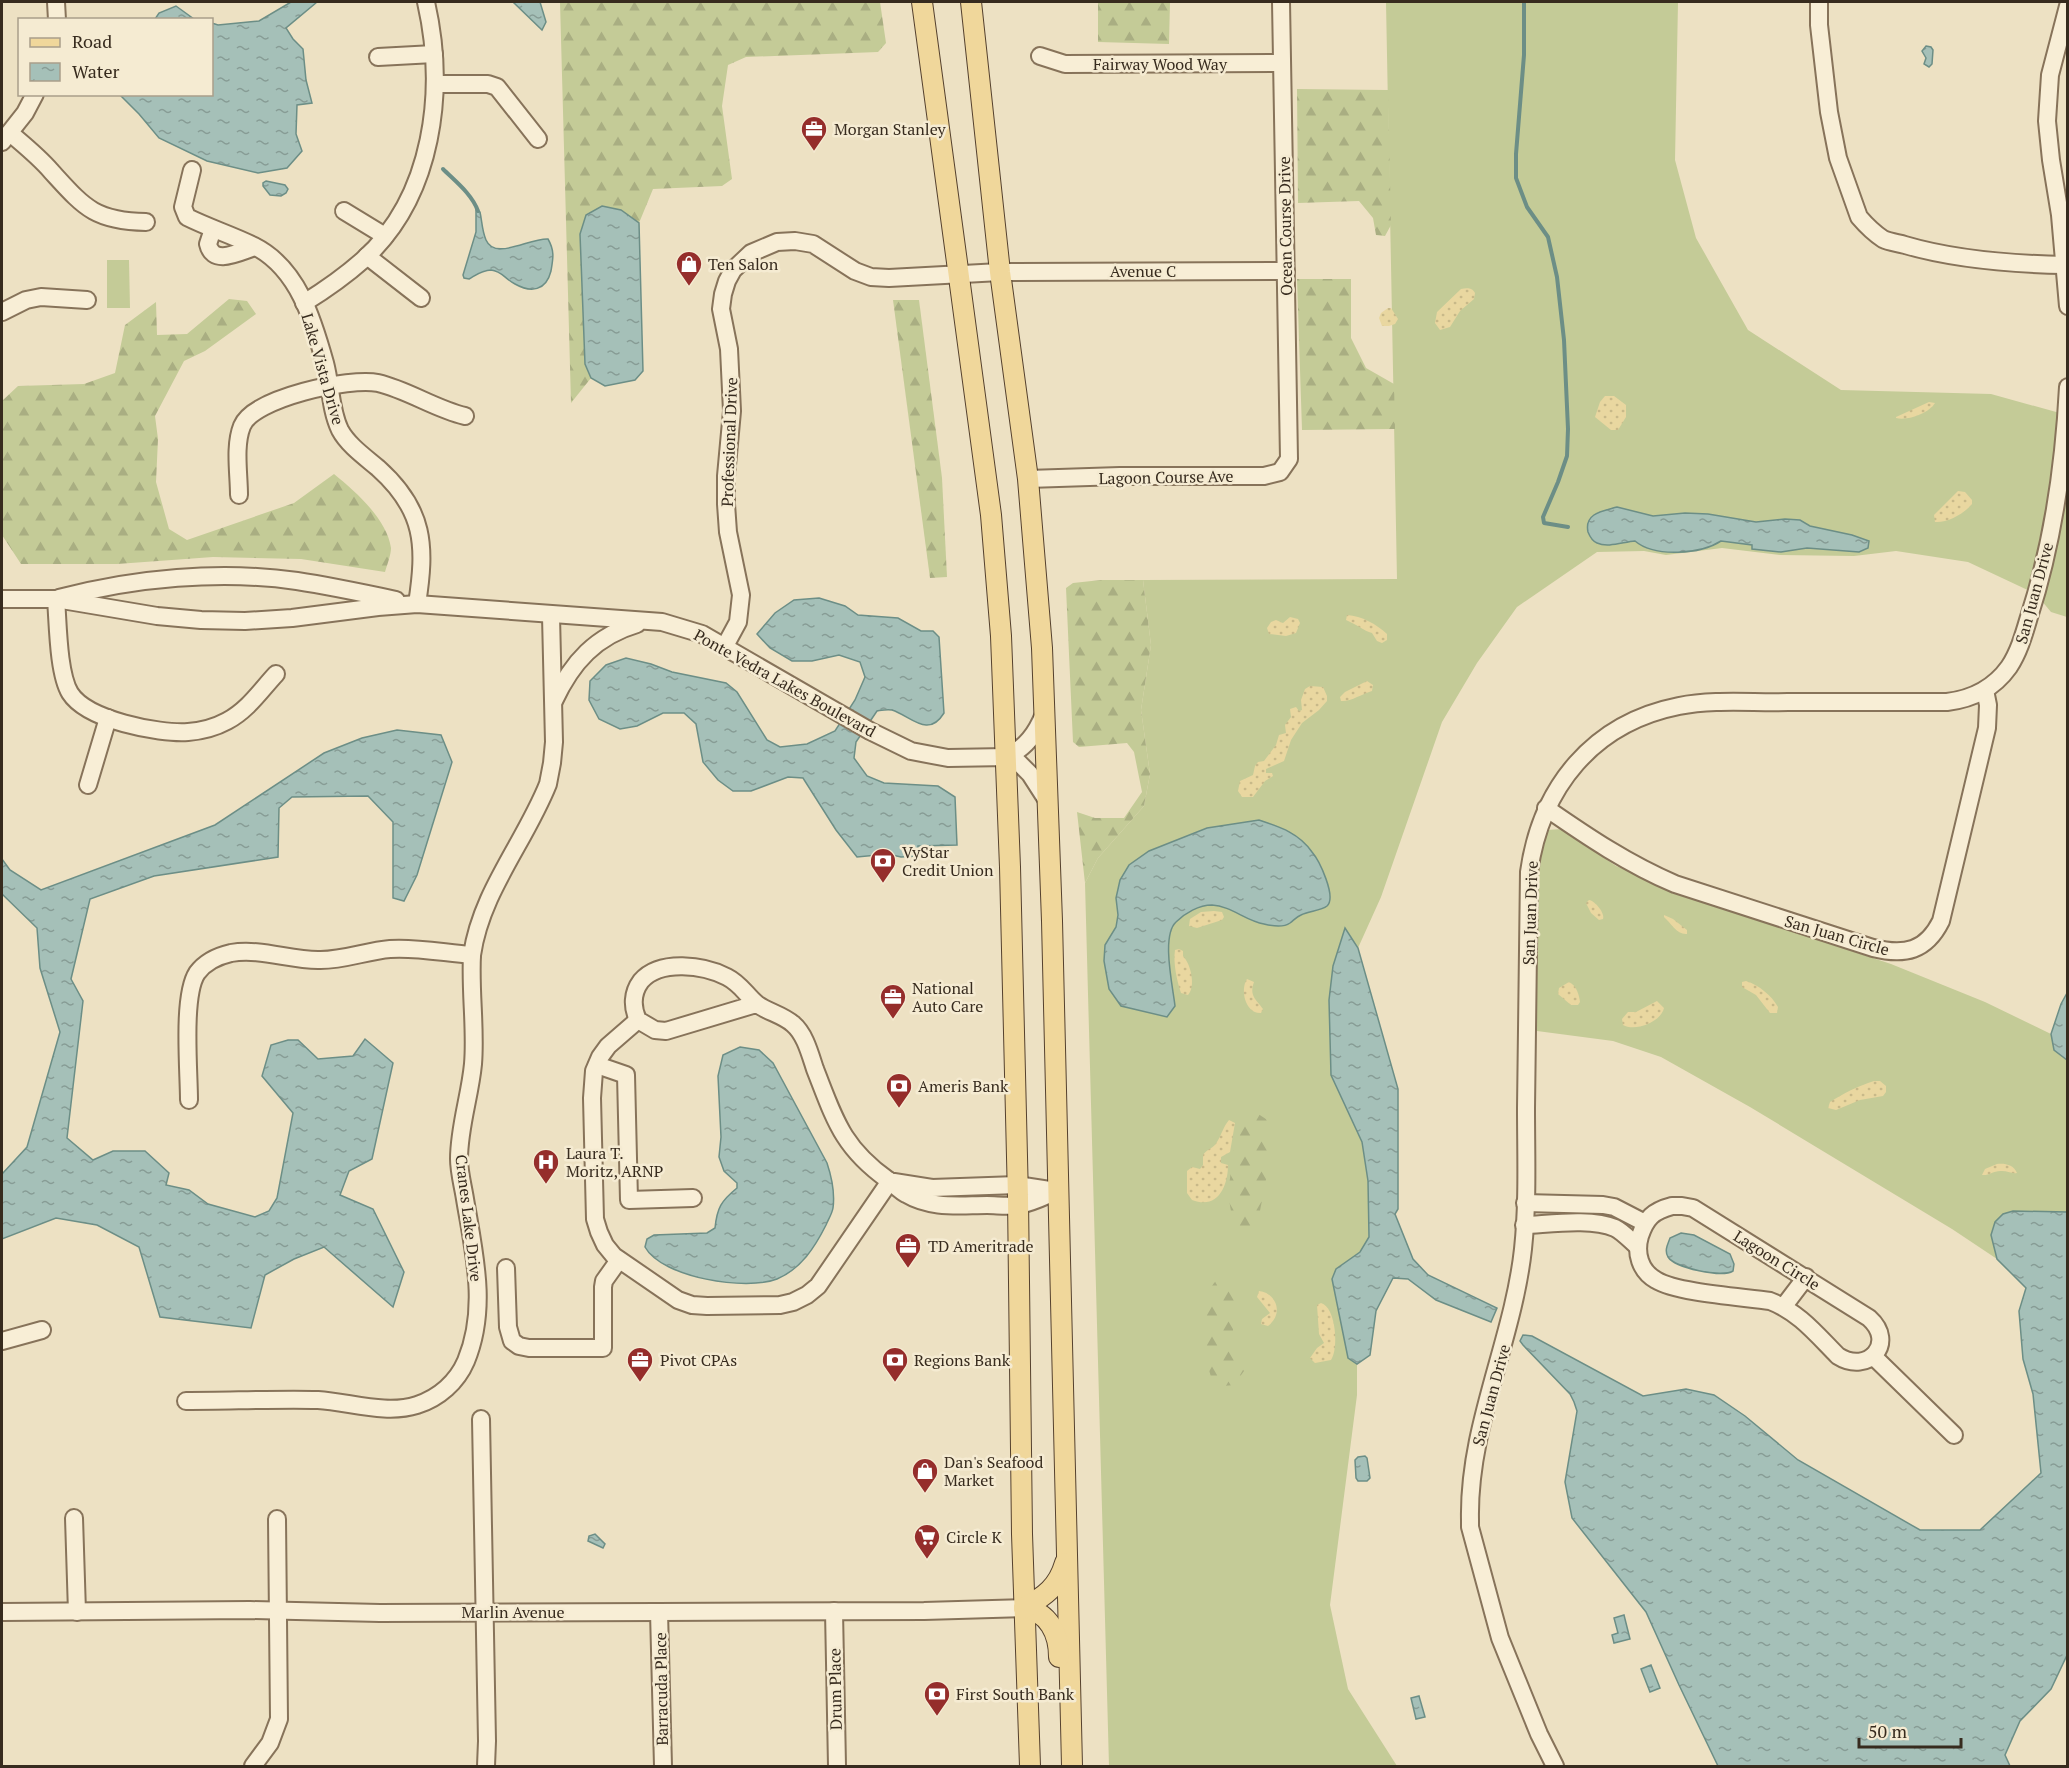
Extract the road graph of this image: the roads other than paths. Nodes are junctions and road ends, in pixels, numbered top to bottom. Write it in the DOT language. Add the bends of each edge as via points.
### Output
graph roads {
  1 [pos="56,2"];
  2 [pos="426,2"];
  3 [pos="922,2"];
  4 [pos="971,2"];
  5 [pos="1281,2"];
  6 [pos="1819,2"];
  7 [pos="2067,6"];
  8 [pos="57,18"];
  9 [pos="434,54"];
  10 [pos="1040,56"];
  11 [pos="378,57"];
  12 [pos="1282,63"];
  13 [pos="435,84"];
  14 [pos="34,96"];
  15 [pos="6,137"];
  16 [pos="538,139"];
  17 [pos="192,170"];
  18 [pos="344,211"];
  19 [pos="146,222"];
  20 [pos="213,229"];
  21 [pos="385,236"];
  22 [pos="255,247"];
  23 [pos="367,256"];
  24 [pos="2065,265"];
  25 [pos="1286,271"];
  26 [pos="1000,272"];
  27 [pos="959,274"];
  28 [pos="421,298"];
  29 [pos="87,300"];
  30 [pos="304,303"];
  31 [pos="2067,306"];
  32 [pos="2,312"];
  33 [pos="329,384"];
  34 [pos="2067,387"];
  35 [pos="465,416"];
  36 [pos="1289,451"];
  37 [pos="1028,479"];
  38 [pos="239,495"];
  39 [pos="2,599"];
  40 [pos="56,599"];
  41 [pos="417,604"];
  42 [pos="550,616"];
  43 [pos="646,621"];
  44 [pos="725,646"];
  45 [pos="276,674"];
  46 [pos="1985,690"];
  47 [pos="553,705"];
  48 [pos="1045,713"];
  49 [pos="108,717"];
  50 [pos="1006,758"];
  51 [pos="88,785"];
  52 [pos="1048,802"];
  53 [pos="1546,808"];
  54 [pos="472,955"];
  55 [pos="756,1004"];
  56 [pos="638,1020"];
  57 [pos="597,1065"];
  58 [pos="189,1100"];
  59 [pos="890,1181"];
  60 [pos="1017,1185"];
  61 [pos="1057,1191"];
  62 [pos="693,1198"];
  63 [pos="1525,1203"];
  64 [pos="1587,1204"];
  65 [pos="1018,1206"];
  66 [pos="1587,1223"];
  67 [pos="1645,1223"];
  68 [pos="1524,1225"];
  69 [pos="1637,1246"];
  70 [pos="619,1260"];
  71 [pos="506,1268"];
  72 [pos="1806,1278"];
  73 [pos="1784,1306"];
  74 [pos="42,1330"];
  75 [pos="2,1341"];
  76 [pos="1873,1356"];
  77 [pos="186,1401"];
  78 [pos="481,1419"];
  79 [pos="1954,1435"];
  80 [pos="74,1518"];
  81 [pos="277,1519"];
  82 [pos="1067,1555"];
  83 [pos="1024,1608"];
  84 [pos="278,1611"];
  85 [pos="834,1611"];
  86 [pos="2,1612"];
  87 [pos="77,1612"];
  88 [pos="484,1612"];
  89 [pos="660,1612"];
  90 [pos="253,1767"];
  91 [pos="486,1767"];
  92 [pos="663,1767"];
  93 [pos="837,1767"];
  94 [pos="1030,1767"];
  95 [pos="1062,1767"];
  96 [pos="1072,1767"];
  97 [pos="1555,1767"];
  1 -- 8 [label="street"];
  2 -- 9 [label="street"];
  3 -- 27 [label="main road"];
  4 -- 26 [label="main road"];
  5 -- 12 [label="street, Ocean Course Drive"];
  6 -- 24 [label="street" via="1829,112 1838,158 1859,217 1884,239 1920,250"];
  7 -- 24 [label="street" via="2050,75 2047,121"];
  9 -- 11 [label="street"];
  9 -- 13 [label="street"];
  10 -- 12 [label="street, Fairway Wood Way" via="1065,64"];
  12 -- 25 [label="street, Ocean Course Drive"];
  13 -- 16 [label="street" via="497,87"];
  13 -- 21 [label="street" via="424,160 402,212"];
  14 -- 15 [label="street"];
  15 -- 19 [label="street" via="50,169 88,208 112,219"];
  17 -- 20 [label="street, Lake Vista Drive" via="183,207 187,217"];
  18 -- 21 [label="street"];
  20 -- 22 [label="street, Lake Vista Drive"];
  20 -- 22 [label="street" via="209,249 218,256"];
  21 -- 23 [label="street"];
  22 -- 30 [label="street, Lake Vista Drive" via="286,272"];
  23 -- 28 [label="street"];
  23 -- 30 [label="street"];
  24 -- 31 [label="street"];
  25 -- 26 [label="street, Avenue C"];
  25 -- 36 [label="street, Ocean Course Drive"];
  26 -- 27 [label="street, Professional Drive"];
  26 -- 37 [label="main road"];
  27 -- 44 [label="street, Professional Drive" via="871,277 855,272 813,244 795,241 762,247 747,255 733,270 721,309 732,386 726,504 741,595 738,622"];
  27 -- 50 [label="main road" via="991,515"];
  29 -- 32 [label="street" via="41,297"];
  30 -- 33 [label="street, Lake Vista Drive"];
  33 -- 35 [label="street" via="376,383"];
  33 -- 38 [label="street" via="270,404 245,419 238,446"];
  33 -- 41 [label="street, Lake Vista Drive" via="341,432 394,483 412,511 422,552"];
  34 -- 46 [label="street, San Juan Drive" via="2058,492 2046,558 2014,660"];
  36 -- 37 [label="street, Lagoon Course Ave" via="1289,459 1280,472 1264,476"];
  37 -- 48 [label="main road"];
  39 -- 40 [label="street, Ponte Vedra Lakes Boulevard"];
  40 -- 41 [label="street, Ponte Vedra Lakes Boulevard" via="157,616 245,621"];
  40 -- 41 [label="street, Ponte Vedra Lakes Boulevard" via="94,590 212,576 295,581"];
  40 -- 49 [label="street" via="66,685 81,705"];
  41 -- 42 [label="street, Ponte Vedra Lakes Boulevard"];
  42 -- 43 [label="street, Ponte Vedra Lakes Boulevard"];
  42 -- 47 [label="street, Cranes Lake Drive"];
  43 -- 44 [label="street, Ponte Vedra Lakes Boulevard" via="680,626"];
  43 -- 47 [label="street, Cranes Lake Drive" via="622,628 594,645 573,666"];
  44 -- 50 [label="street, Ponte Vedra Lakes Boulevard" via="911,751 948,758"];
  45 -- 49 [label="street" via="243,711 213,727 168,732"];
  46 -- 53 [label="street, San Juan Drive" via="1947,702 1705,703 1657,711 1626,724 1592,747 1578,760"];
  46 -- 53 [label="street, San Juan Circle" via="1987,728 1941,921 1930,938 1913,950 1889,952 1873,948 1675,884 1611,852"];
  47 -- 54 [label="street, Cranes Lake Drive" via="554,742 548,784 486,904"];
  48 -- 50 [label="street" via="1029,741"];
  48 -- 52 [label="main road"];
  49 -- 51 [label="street"];
  50 -- 52 [label="street" via="1025,768"];
  50 -- 60 [label="main road"];
  52 -- 61 [label="main road"];
  53 -- 63 [label="street, San Juan Drive" via="1529,872"];
  54 -- 58 [label="street" via="390,949 322,960 250,952 216,957 203,965 191,987"];
  54 -- 77 [label="street, Cranes Lake Drive" via="473,1061 459,1161 478,1293 473,1340 463,1367 433,1399 398,1409 317,1400"];
  55 -- 56 [label="street" via="676,1030 655,1030"];
  55 -- 56 [label="street" via="726,976 687,967 664,967 653,971 638,986 633,1005"];
  55 -- 59 [label="street" via="793,1023 845,1138 857,1155"];
  56 -- 57 [label="street" via="608,1046"];
  57 -- 62 [label="street" via="626,1075 629,1200"];
  57 -- 70 [label="street" via="591,1098 596,1219 605,1245"];
  59 -- 60 [label="street" via="932,1188"];
  59 -- 65 [label="street" via="905,1194 942,1206"];
  59 -- 70 [label="street" via="818,1286 794,1302 692,1305 678,1300"];
  60 -- 61 [label="street"];
  60 -- 65 [label="main road"];
  61 -- 65 [label="street"];
  61 -- 82 [label="main road"];
  63 -- 64 [label="street"];
  63 -- 68 [label="street, San Juan Drive"];
  64 -- 66 [label="street"];
  64 -- 67 [label="street" via="1614,1207"];
  65 -- 83 [label="main road"];
  66 -- 68 [label="street"];
  66 -- 69 [label="street" via="1616,1229"];
  67 -- 69 [label="street"];
  67 -- 72 [label="street, Lagoon Circle" via="1656,1212 1672,1206 1693,1209"];
  68 -- 97 [label="street, San Juan Drive" via="1512,1312 1479,1432 1470,1527 1500,1638"];
  69 -- 73 [label="street" via="1641,1265 1660,1282"];
  70 -- 71 [label="street" via="604,1281 603,1348 529,1348 512,1341"];
  72 -- 73 [label="street"];
  72 -- 76 [label="street, Lagoon Circle" via="1875,1323 1881,1337"];
  73 -- 76 [label="street" via="1844,1360 1860,1362"];
  74 -- 75 [label="street"];
  76 -- 79 [label="street"];
  78 -- 88 [label="street"];
  80 -- 87 [label="street"];
  81 -- 84 [label="street"];
  82 -- 83 [label="main road" via="1058,1582"];
  82 -- 96 [label="main road"];
  83 -- 85 [label="street, Marlin Avenue"];
  83 -- 94 [label="main road"];
  83 -- 95 [label="main road" via="1041,1614 1052,1625 1059,1644"];
  84 -- 87 [label="street, Marlin Avenue"];
  84 -- 88 [label="street, Marlin Avenue"];
  84 -- 90 [label="street" via="279,1719 270,1743"];
  85 -- 89 [label="street, Marlin Avenue"];
  85 -- 93 [label="street, Drum Place"];
  86 -- 87 [label="street, Marlin Avenue"];
  88 -- 89 [label="street, Marlin Avenue"];
  88 -- 91 [label="street"];
  89 -- 92 [label="street, Barracuda Place"];
}
